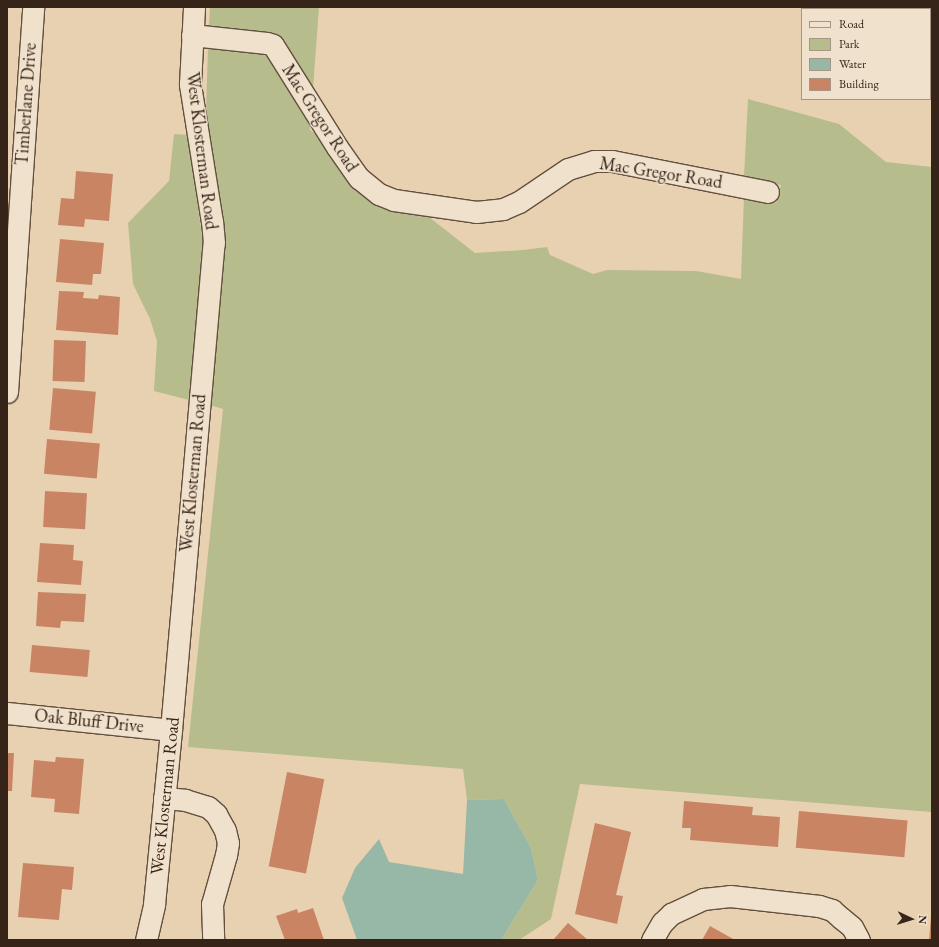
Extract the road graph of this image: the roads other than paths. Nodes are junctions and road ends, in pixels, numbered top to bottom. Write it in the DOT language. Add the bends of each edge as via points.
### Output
graph roads {
  1 [pos="33,7"];
  2 [pos="194,7"];
  3 [pos="192,36"];
  4 [pos="768,192"];
  5 [pos="7,392"];
  6 [pos="7,713"];
  7 [pos="171,730"];
  8 [pos="164,798"];
  9 [pos="146,940"];
  10 [pos="213,940"];
  11 [pos="652,940"];
  12 [pos="859,940"];
  1 -- 5 [label="street, Timberlane Drive"];
  2 -- 3 [label="street, West Klosterman Road"];
  3 -- 4 [label="street, Mac Gregor Road" via="273,45 359,178 379,194 394,200 476,212 503,209 519,202 568,169 594,161 612,161"];
  3 -- 7 [label="street, West Klosterman Road" via="190,84 214,243"];
  6 -- 7 [label="street, Oak Bluff Drive"];
  7 -- 8 [label="street, West Klosterman Road"];
  8 -- 9 [label="street, West Klosterman Road" via="154,904"];
  8 -- 10 [label="street" via="185,800 208,807 216,814 225,830 228,843 226,855 212,904"];
  11 -- 12 [label="street" via="671,914 703,899 730,896 819,906 832,910 852,927"];
}
